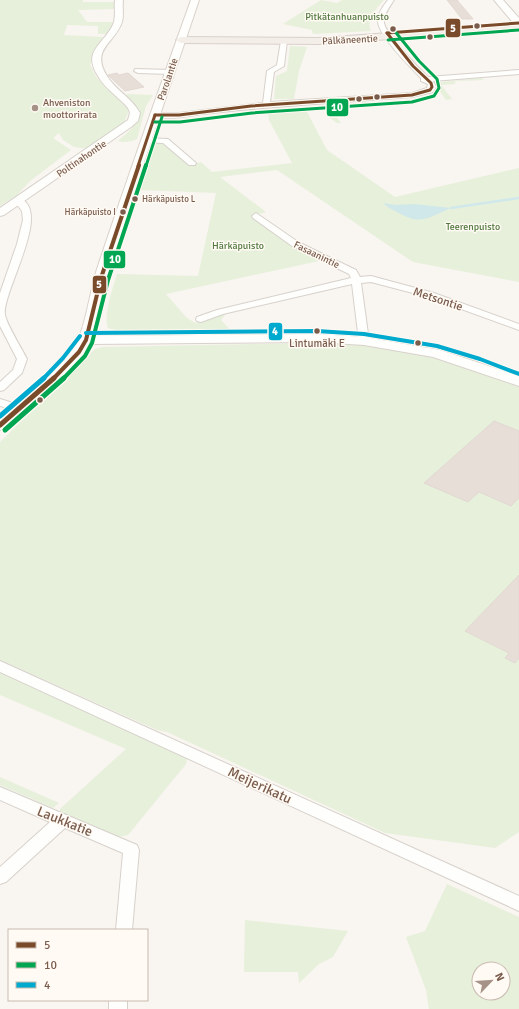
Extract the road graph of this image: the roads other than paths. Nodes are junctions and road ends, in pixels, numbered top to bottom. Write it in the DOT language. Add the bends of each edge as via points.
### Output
graph roads {
  1 [pos="119,0"];
  2 [pos="195,0"];
  3 [pos="391,0"];
  4 [pos="498,0"];
  5 [pos="508,0"];
  6 [pos="519,12"];
  7 [pos="519,24"];
  8 [pos="388,35"];
  9 [pos="181,38"];
  10 [pos="284,41"];
  11 [pos="138,71"];
  12 [pos="170,72"];
  13 [pos="519,72"];
  14 [pos="424,78"];
  15 [pos="266,105"];
  16 [pos="155,115"];
  17 [pos="146,140"];
  18 [pos="192,163"];
  19 [pos="18,201"];
  20 [pos="0,213"];
  21 [pos="256,216"];
  22 [pos="356,280"];
  23 [pos="200,319"];
  24 [pos="519,326"];
  25 [pos="86,340"];
  26 [pos="364,341"];
  27 [pos="519,381"];
  28 [pos="0,388"];
  29 [pos="0,402"];
  30 [pos="19,408"];
  31 [pos="0,425"];
  32 [pos="0,666"];
  33 [pos="0,793"];
  34 [pos="62,821"];
  35 [pos="0,877"];
  36 [pos="519,904"];
  37 [pos="124,929"];
  1 -- 19 [label="street, Poltinahontie" via="117,23 99,47 97,58 102,76 128,101 135,113 132,121"];
  2 -- 9 [label="main road, Parolantie"];
  3 -- 8 [label="street" via="381,16 381,23"];
  4 -- 7 [label="main road"];
  5 -- 6 [label="main road"];
  7 -- 8 [label="main road, Pälkäneentie"];
  8 -- 9 [label="main road, Pälkäneentie"];
  8 -- 10 [label="main road, Pälkäneentie"];
  8 -- 14 [label="street"];
  9 -- 10 [label="main road, Pälkäneentie"];
  9 -- 12 [label="main road, Parolantie"];
  10 -- 15 [label="street" via="280,66 272,71"];
  11 -- 12 [label="street"];
  12 -- 16 [label="main road, Parolantie"];
  13 -- 14 [label="street"];
  14 -- 15 [label="street" via="432,85 430,90 412,95"];
  15 -- 16 [label="street" via="179,115"];
  16 -- 17 [label="main road, Parolantie"];
  17 -- 18 [label="street" via="160,140 170,144"];
  17 -- 25 [label="main road, Parolantie" via="101,278"];
  19 -- 20 [label="street, Poltinahontie"];
  19 -- 28 [label="street" via="27,213 27,220 0,306 0,316 22,359 18,371"];
  21 -- 22 [label="street, Fasaanintie" via="294,244 353,272"];
  22 -- 23 [label="street, Metsontie"];
  22 -- 24 [label="street, Metsontie" via="371,279 430,295"];
  22 -- 26 [label="street"];
  25 -- 26 [label="main road" via="317,338"];
  25 -- 30 [label="main road, Parolantie" via="75,357"];
  26 -- 27 [label="main road" via="435,353"];
  29 -- 30 [label="street"];
  30 -- 31 [label="main road, Parolantie"];
  32 -- 36 [label="street, Meijerikatu"];
  33 -- 34 [label="street, Laukkatie"];
  34 -- 35 [label="street"];
  34 -- 37 [label="street, Laukkatie" via="131,850"];
}
